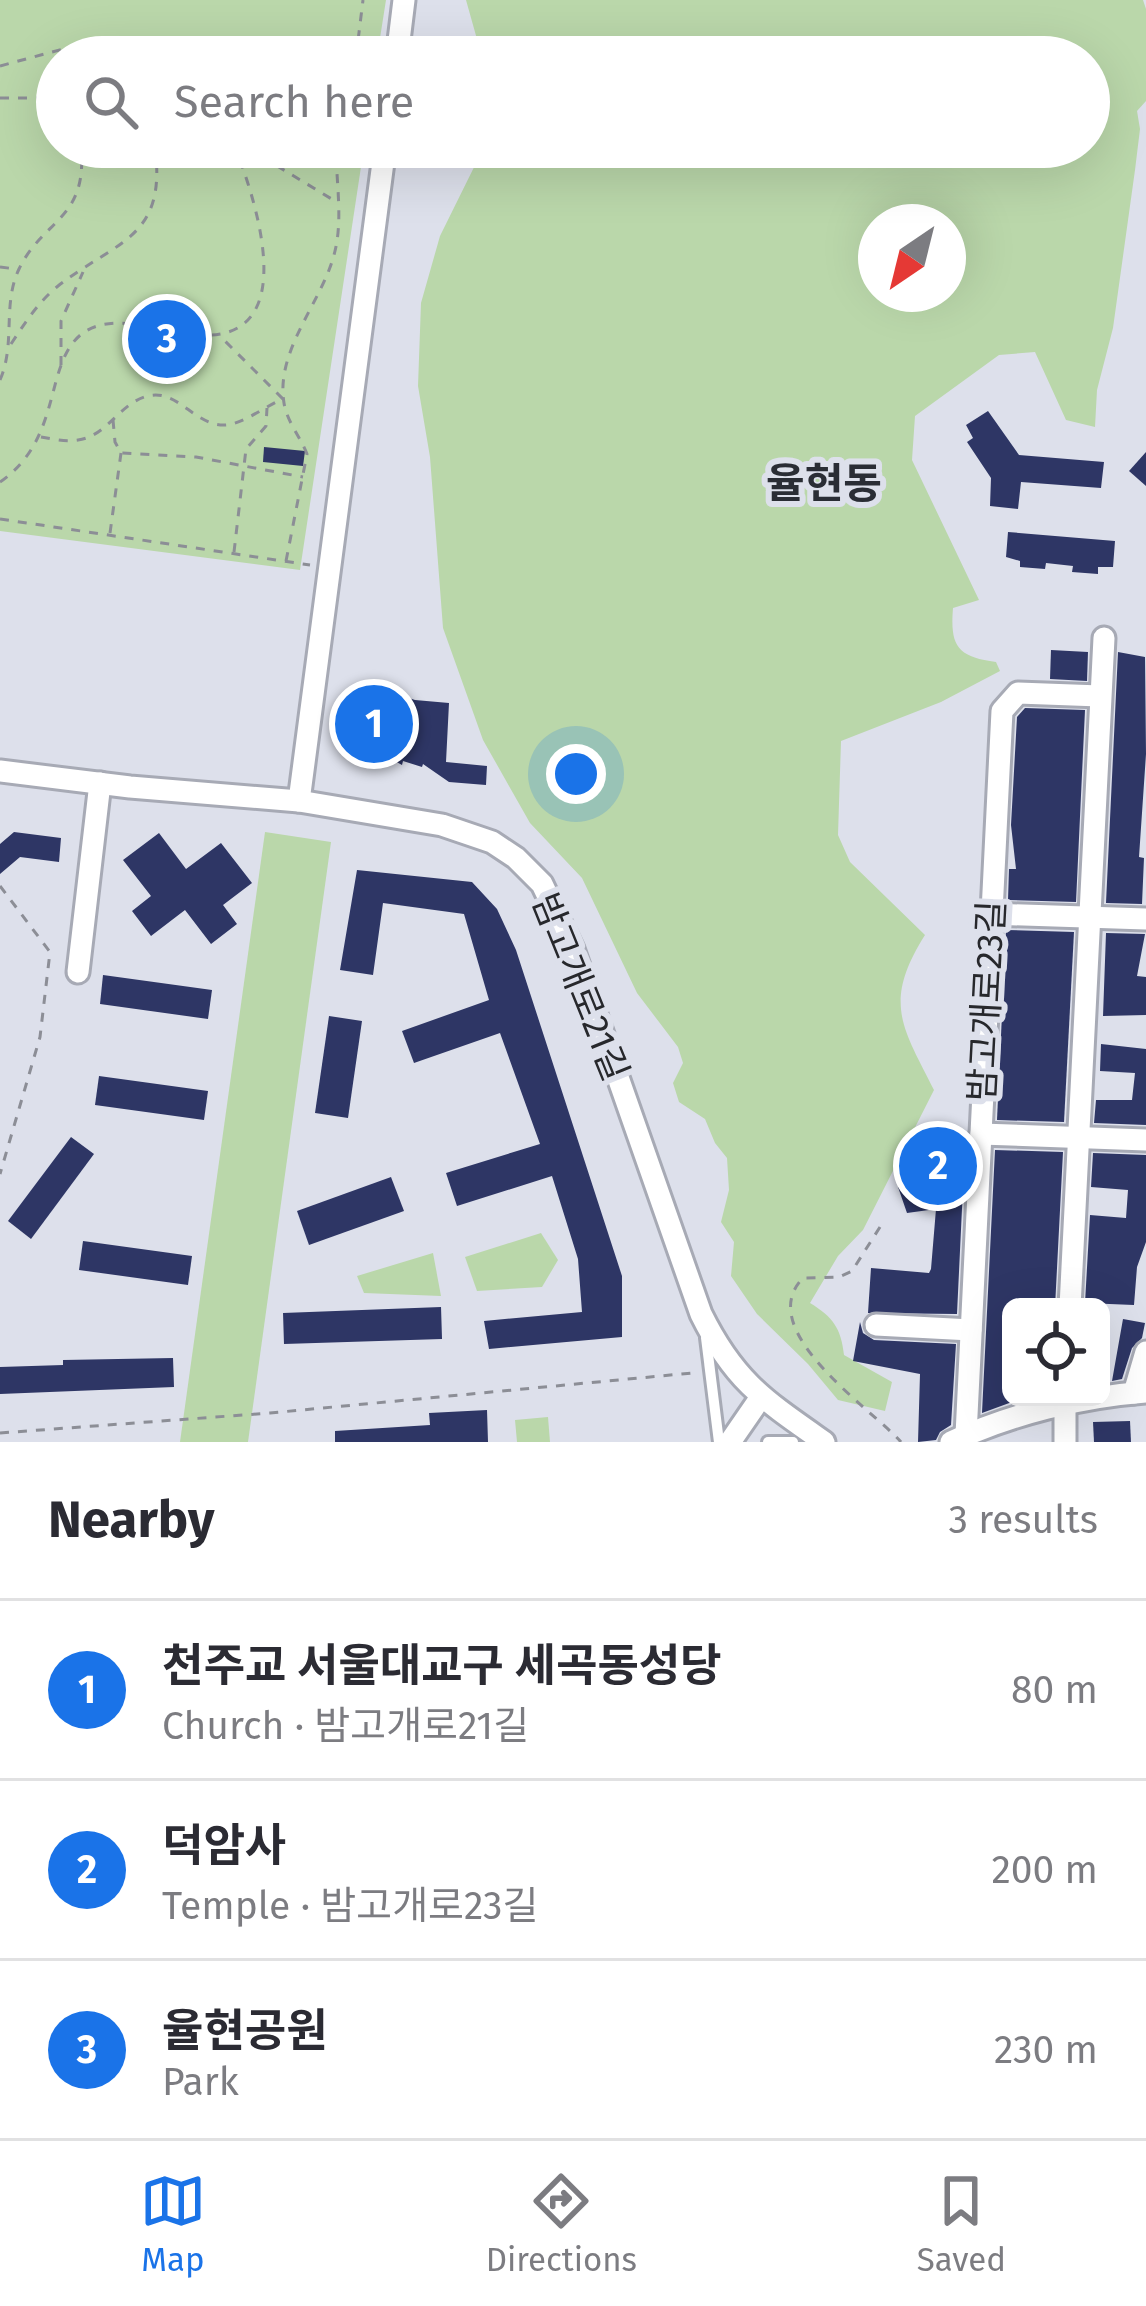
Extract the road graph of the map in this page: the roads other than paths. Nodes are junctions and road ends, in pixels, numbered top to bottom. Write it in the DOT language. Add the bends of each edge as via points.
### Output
graph roads {
  1 [pos="404,0"];
  2 [pos="400,36"];
  3 [pos="382,168"];
  4 [pos="1104,638"];
  5 [pos="1100,696"];
  6 [pos="0,771"];
  7 [pos="100,783"];
  8 [pos="299,801"];
  9 [pos="990,914"];
  10 [pos="1090,916"];
  11 [pos="1146,919"];
  12 [pos="78,972"];
  13 [pos="981,1134"];
  14 [pos="1079,1136"];
  15 [pos="1146,1140"];
  16 [pos="1070,1298"];
  17 [pos="701,1314"];
  18 [pos="876,1324"];
  19 [pos="970,1330"];
  20 [pos="1146,1352"];
  21 [pos="1140,1392"];
  22 [pos="1110,1396"];
  23 [pos="761,1397"];
  24 [pos="1051,1406"];
  25 [pos="1065,1406"];
  26 [pos="958,1439"];
  27 [pos="718,1442"];
  28 [pos="730,1442"];
  29 [pos="768,1442"];
  30 [pos="793,1442"];
  31 [pos="824,1442"];
  32 [pos="1065,1442"];
  1 -- 2 [label="street"];
  3 -- 8 [label="street"];
  4 -- 5 [label="street"];
  5 -- 9 [label="street, 밤고개로23길" via="1018,693 1002,711"];
  5 -- 10 [label="street"];
  6 -- 7 [label="street, 밤고개로21길"];
  7 -- 8 [label="street, 밤고개로21길"];
  7 -- 12 [label="street"];
  8 -- 17 [label="street, 밤고개로21길" via="475,836 542,884 573,949"];
  9 -- 10 [label="street"];
  9 -- 13 [label="street, 밤고개로23길"];
  10 -- 11 [label="street"];
  10 -- 14 [label="street"];
  13 -- 14 [label="street"];
  13 -- 19 [label="street, 밤고개로23길"];
  14 -- 15 [label="street"];
  14 -- 16 [label="street"];
  17 -- 23 [label="street, 밤고개로21길" via="729,1365"];
  17 -- 27 [label="lane"];
  18 -- 19 [label="street"];
  19 -- 26 [label="street, 밤고개로23길"];
  20 -- 21 [label="street, 밤고개로23길"];
  21 -- 22 [label="street, 밤고개로23길"];
  23 -- 28 [label="street"];
  23 -- 31 [label="street, 밤고개로21길"];
  24 -- 26 [label="street, 밤고개로23길"];
  25 -- 32 [label="street"];
  29 -- 30 [label="lane"];
}
